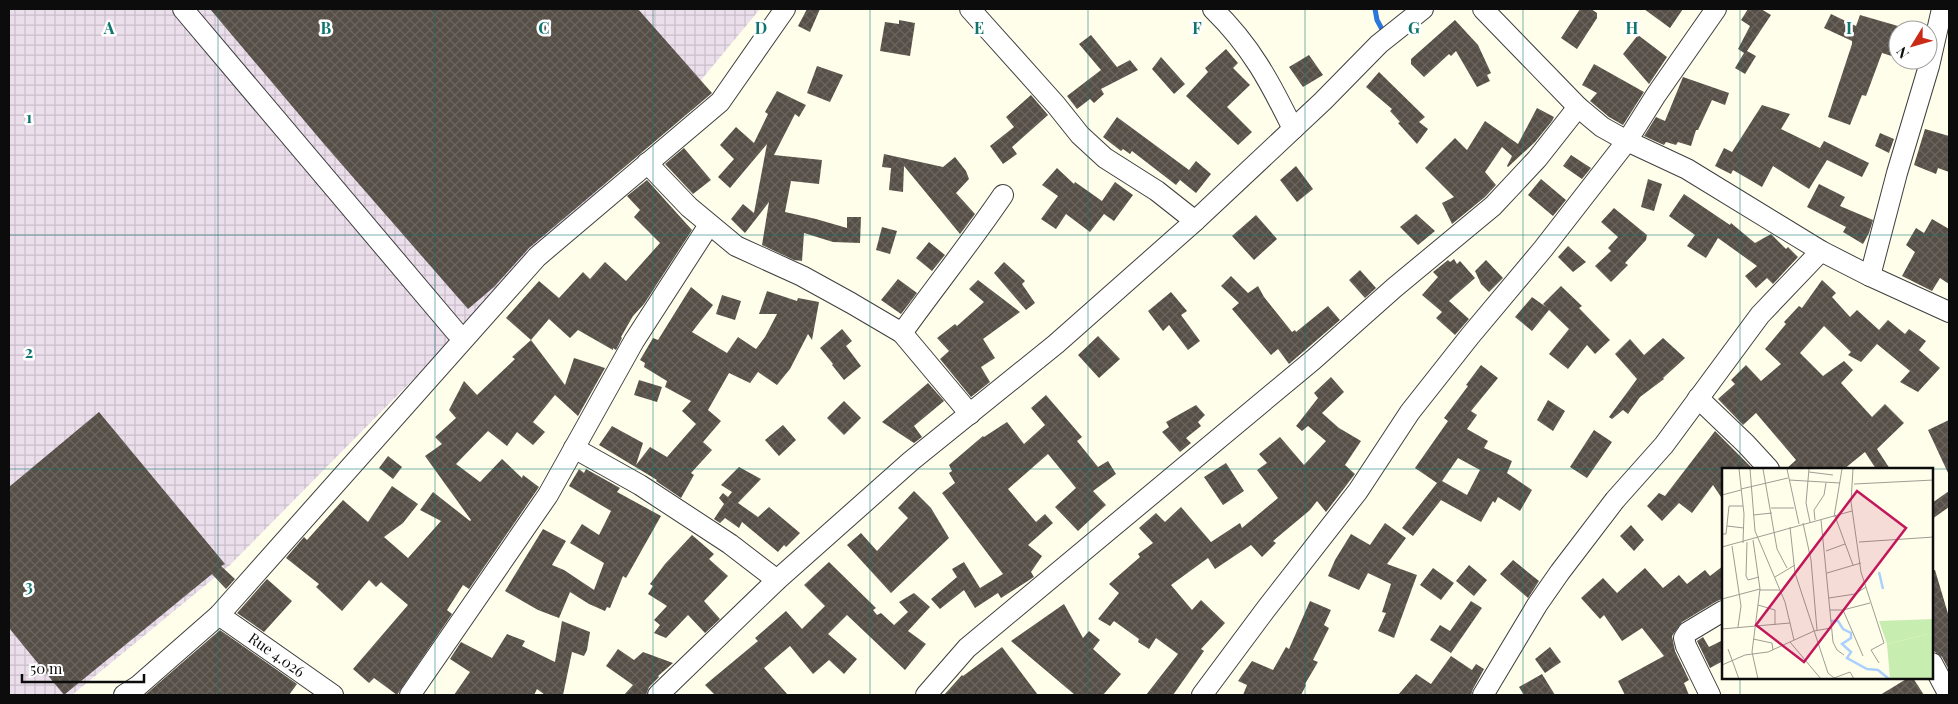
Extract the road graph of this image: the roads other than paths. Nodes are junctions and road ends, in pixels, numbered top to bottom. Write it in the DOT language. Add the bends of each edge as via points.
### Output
graph roads {
  1 [pos="183,9"];
  2 [pos="784,9"];
  3 [pos="970,9"];
  4 [pos="1213,9"];
  5 [pos="1423,9"];
  6 [pos="1483,9"];
  7 [pos="1716,9"];
  8 [pos="1942,9"];
  9 [pos="1578,107"];
  10 [pos="1293,129"];
  11 [pos="1627,141"];
  12 [pos="647,164"];
  13 [pos="1003,195"];
  14 [pos="1195,221"];
  15 [pos="710,225"];
  16 [pos="1821,251"];
  17 [pos="1870,276"];
  18 [pos="1949,312"];
  19 [pos="456,332"];
  20 [pos="902,333"];
  21 [pos="1698,398"];
  22 [pos="970,414"];
  23 [pos="574,448"];
  24 [pos="1768,468"];
  25 [pos="777,580"];
  26 [pos="1722,612"];
  27 [pos="219,615"];
  28 [pos="1933,665"];
  29 [pos="124,695"];
  30 [pos="333,695"];
  31 [pos="410,695"];
  32 [pos="658,695"];
  33 [pos="926,695"];
  34 [pos="1202,695"];
  35 [pos="1483,695"];
  36 [pos="1710,695"];
  37 [pos="1949,695"];
  1 -- 19 [label="street"];
  2 -- 12 [label="street" via="720,102"];
  3 -- 14 [label="street" via="1080,135 1105,158 1157,191"];
  4 -- 10 [label="street" via="1256,58"];
  5 -- 10 [label="street" via="1379,44"];
  6 -- 9 [label="street"];
  7 -- 11 [label="street"];
  8 -- 17 [label="street"];
  9 -- 11 [label="street" via="1602,127"];
  9 -- 33 [label="street" via="1538,159 1493,206 967,648"];
  10 -- 14 [label="street"];
  11 -- 16 [label="street" via="1687,169"];
  11 -- 34 [label="street" via="1410,412 1358,492"];
  12 -- 15 [label="street"];
  12 -- 27 [label="street" via="537,258"];
  13 -- 20 [label="street"];
  14 -- 22 [label="street" via="1056,344"];
  15 -- 20 [label="street" via="736,246 802,276"];
  15 -- 23 [label="street" via="634,341"];
  16 -- 17 [label="street"];
  16 -- 21 [label="street" via="1760,315"];
  17 -- 18 [label="street"];
  20 -- 22 [label="street"];
  21 -- 24 [label="street"];
  21 -- 35 [label="street" via="1560,572"];
  22 -- 25 [label="street" via="911,461"];
  23 -- 25 [label="street" via="640,485 730,544"];
  23 -- 31 [label="street" via="548,496"];
  25 -- 32 [label="street"];
  26 -- 36 [label="street" via="1688,632 1684,638"];
  27 -- 29 [label="street"];
  27 -- 30 [label="street, Rue 4.026"];
  28 -- 37 [label="street"];
}
